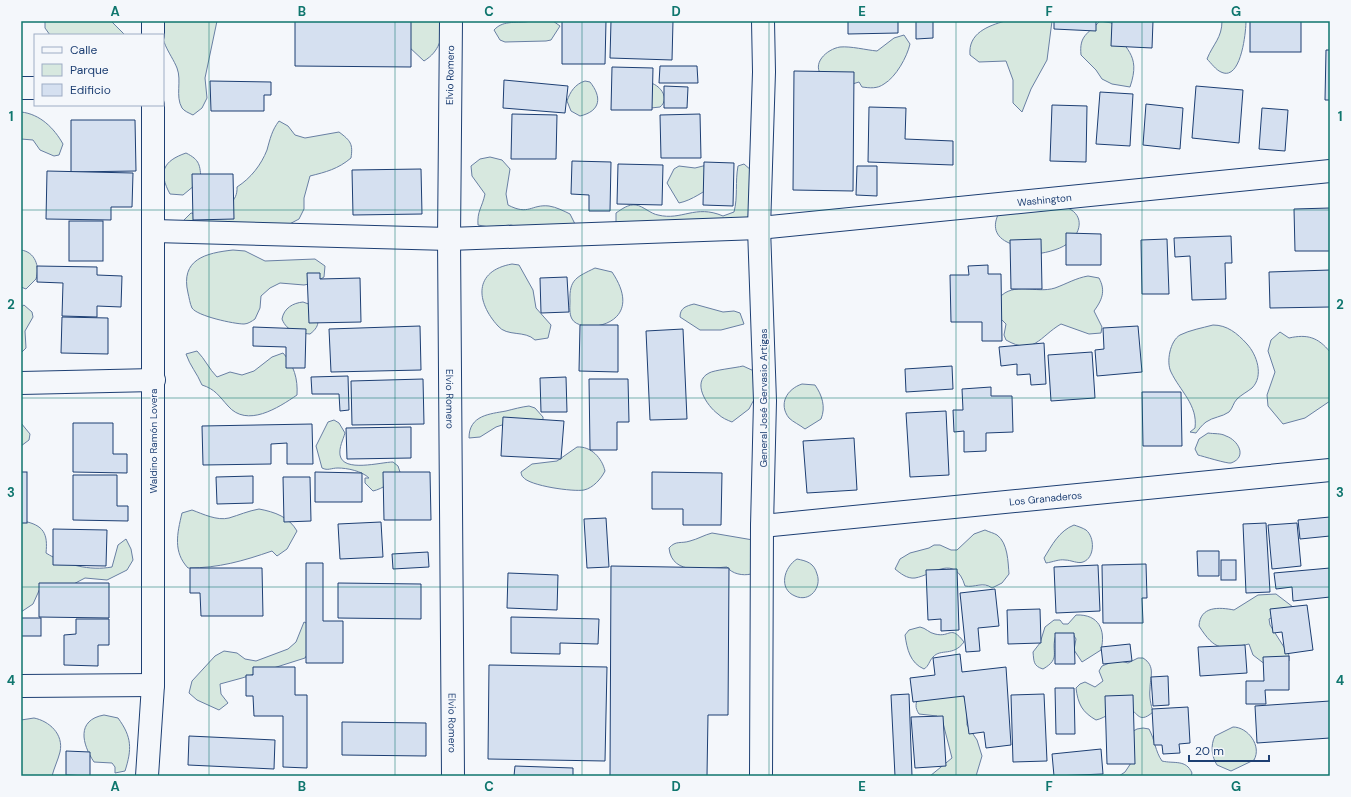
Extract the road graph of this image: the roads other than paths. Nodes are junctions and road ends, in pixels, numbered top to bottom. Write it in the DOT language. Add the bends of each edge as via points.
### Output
graph roads {
  1 [pos="153,21"];
  2 [pos="451,21"];
  3 [pos="763,21"];
  4 [pos="153,34"];
  5 [pos="21,88"];
  6 [pos="34,88"];
  7 [pos="153,106"];
  8 [pos="1330,171"];
  9 [pos="759,228"];
  10 [pos="154,231"];
  11 [pos="449,239"];
  12 [pos="154,380"];
  13 [pos="21,383"];
  14 [pos="1330,470"];
  15 [pos="762,526"];
  16 [pos="153,685"];
  17 [pos="21,686"];
  18 [pos="147,776"];
  19 [pos="453,776"];
  20 [pos="761,776"];
  1 -- 4 [label="street"];
  2 -- 11 [label="street, Elvio Romero"];
  3 -- 9 [label="street, General José Gervasio Artigas"];
  5 -- 6 [label="street"];
  7 -- 10 [label="street, Waldino Ramón Lovera"];
  8 -- 9 [label="street, Washington"];
  9 -- 11 [label="street, Washington"];
  9 -- 15 [label="street, General José Gervasio Artigas" via="765,401"];
  10 -- 11 [label="street, Washington"];
  10 -- 12 [label="street, Waldino Ramón Lovera"];
  11 -- 19 [label="street, Elvio Romero"];
  12 -- 13 [label="street"];
  12 -- 16 [label="street, Waldino Ramón Lovera"];
  14 -- 15 [label="street, Los Granaderos"];
  15 -- 20 [label="street, General José Gervasio Artigas"];
  16 -- 17 [label="street"];
  16 -- 18 [label="street, Waldino Ramón Lovera"];
}
